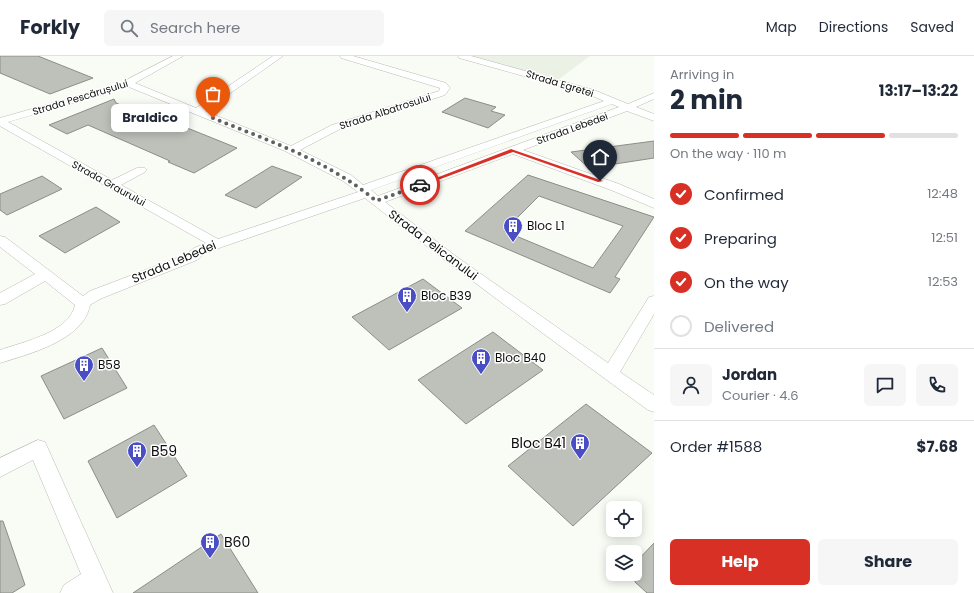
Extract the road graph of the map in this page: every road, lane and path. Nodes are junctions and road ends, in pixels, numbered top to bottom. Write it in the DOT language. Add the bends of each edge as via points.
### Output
graph roads {
  1 [pos="179,56"];
  2 [pos="280,56"];
  3 [pos="344,56"];
  4 [pos="462,56"];
  5 [pos="130,84"];
  6 [pos="654,96"];
  7 [pos="612,101"];
  8 [pos="628,108"];
  9 [pos="198,112"];
  10 [pos="654,118"];
  11 [pos="0,122"];
  12 [pos="292,150"];
  13 [pos="512,150"];
  14 [pos="141,170"];
  15 [pos="112,185"];
  16 [pos="368,194"];
  17 [pos="654,204"];
  18 [pos="0,240"];
  19 [pos="217,244"];
  20 [pos="46,274"];
  21 [pos="0,300"];
  22 [pos="654,301"];
  23 [pos="83,303"];
  24 [pos="0,357"];
  25 [pos="610,374"];
  26 [pos="654,405"];
  27 [pos="0,468"];
  28 [pos="98,586"];
  29 [pos="72,593"];
  1 -- 5 [label="street, Strada Pescărușului" via="131,81"];
  2 -- 9 [label="street"];
  3 -- 12 [label="street, Strada Albatrosului" via="443,85 445,88 442,93 336,127"];
  4 -- 7 [label="street, Strada Egretei" via="574,86"];
  5 -- 9 [label="street, Strada Pelicanului"];
  5 -- 11 [label="street, Strada Pescărușului"];
  6 -- 8 [label="street, Strada Lebedei"];
  7 -- 8 [label="street, Strada Egretei"];
  7 -- 16 [label="street, Strada Lebedei"];
  8 -- 10 [label="street, Strada Egretei"];
  8 -- 13 [label="street, Strada Lebedei"];
  9 -- 12 [label="street, Strada Pelicanului"];
  11 -- 15 [label="street, Strada Graurului"];
  12 -- 16 [label="street, Strada Pelicanului" via="333,170"];
  13 -- 16 [label="street, Strada Lebedei"];
  13 -- 17 [label="street" via="615,187"];
  14 -- 15 [label="street"];
  15 -- 19 [label="street, Strada Graurului"];
  16 -- 19 [label="street, Strada Lebedei"];
  16 -- 25 [label="street, Strada Pelicanului" via="452,260"];
  18 -- 20 [label="street"];
  19 -- 23 [label="street, Strada Lebedei" via="199,251 192,257 95,295"];
  20 -- 21 [label="street"];
  20 -- 23 [label="street"];
  22 -- 25 [label="street"];
  23 -- 24 [label="street" via="77,320 66,329"];
  25 -- 26 [label="street, Strada Pelicanului"];
  27 -- 28 [label="street" via="38,448"];
  28 -- 29 [label="street"];
}
